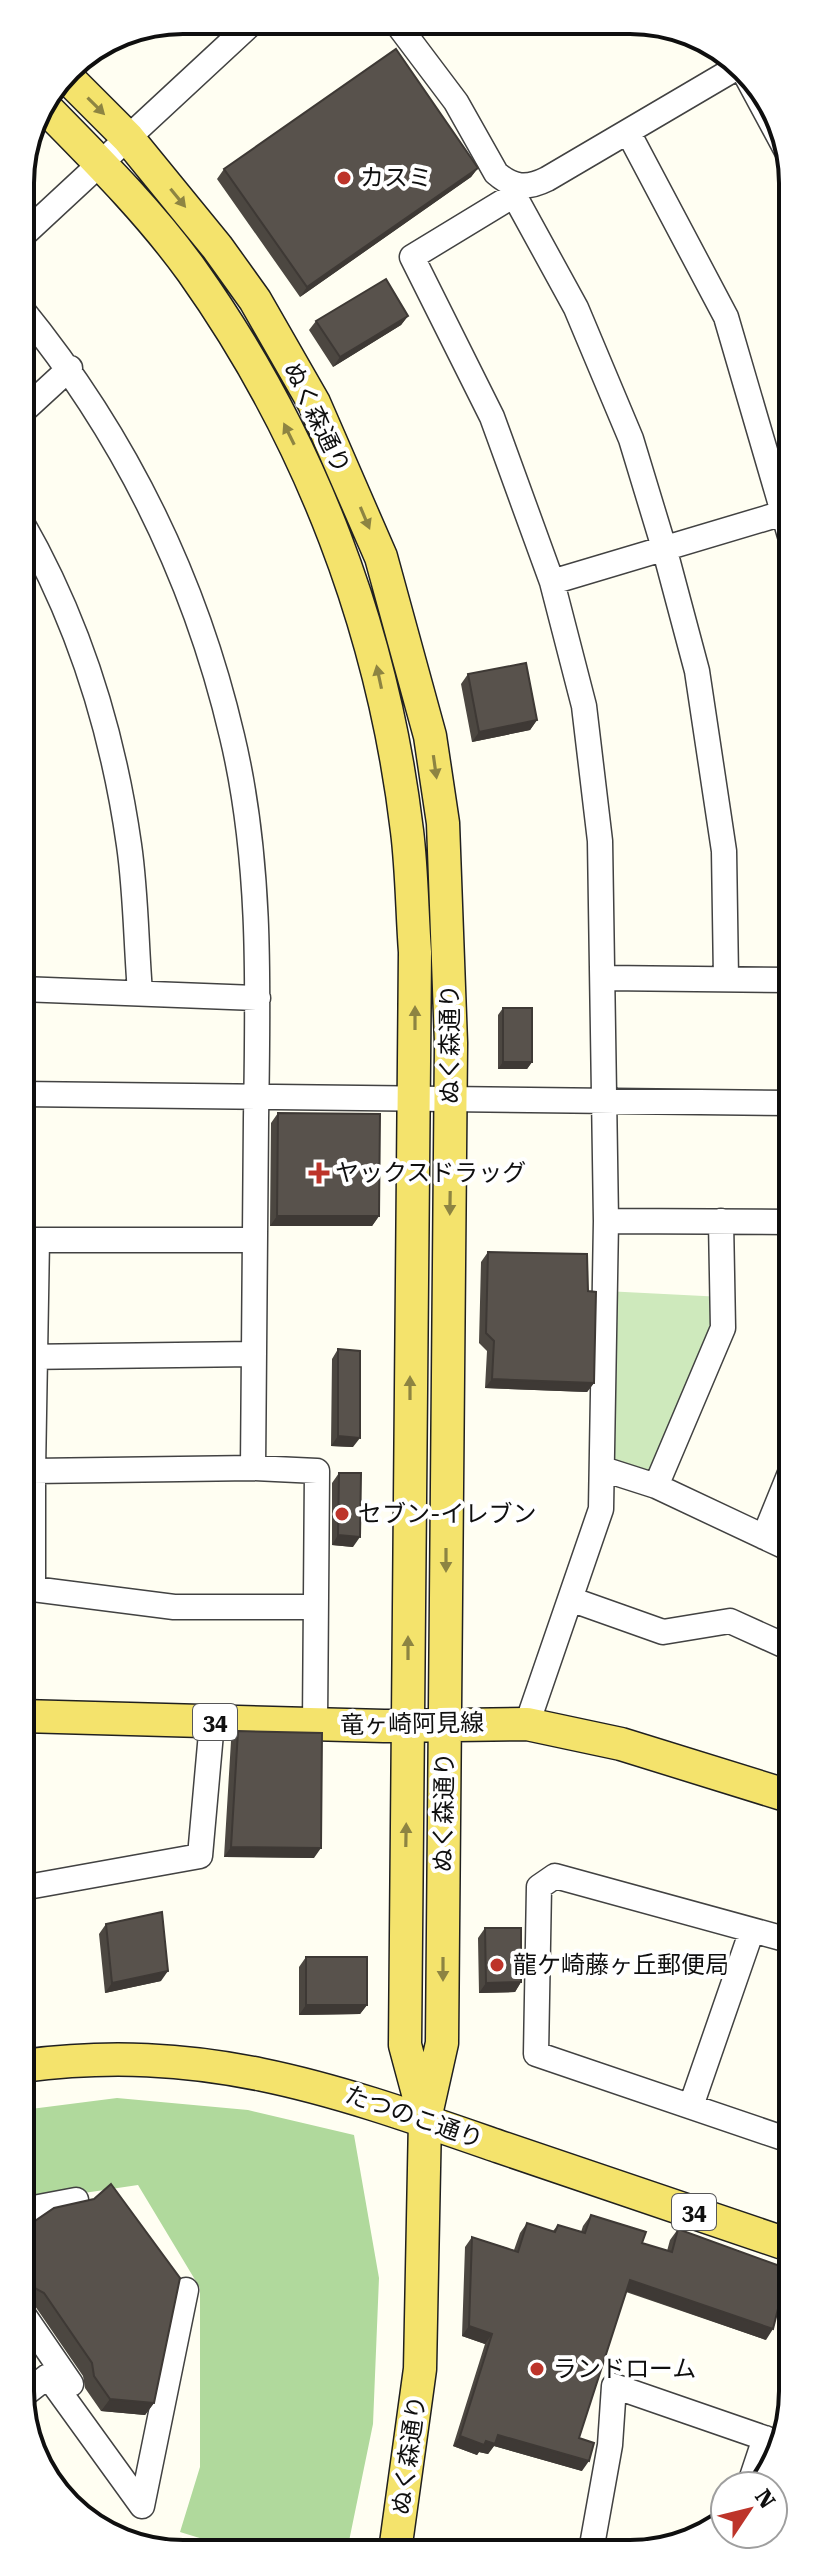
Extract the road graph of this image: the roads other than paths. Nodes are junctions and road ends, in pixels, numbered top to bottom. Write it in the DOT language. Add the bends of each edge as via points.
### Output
graph roads {
  1 [pos="240,34"];
  2 [pos="405,34"];
  3 [pos="729,73"];
  4 [pos="73,83"];
  5 [pos="51,113"];
  6 [pos="628,132"];
  7 [pos="128,138"];
  8 [pos="100,164"];
  9 [pos="515,190"];
  10 [pos="34,225"];
  11 [pos="34,324"];
  12 [pos="70,368"];
  13 [pos="34,401"];
  14 [pos="779,491"];
  15 [pos="779,522"];
  16 [pos="34,544"];
  17 [pos="665,551"];
  18 [pos="552,582"];
  19 [pos="605,978"];
  20 [pos="726,978"];
  21 [pos="779,980"];
  22 [pos="34,989"];
  23 [pos="140,992"];
  24 [pos="258,998"];
  25 [pos="34,1094"];
  26 [pos="256,1096"];
  27 [pos="415,1096"];
  28 [pos="451,1097"];
  29 [pos="604,1100"];
  30 [pos="779,1103"];
  31 [pos="606,1221"];
  32 [pos="721,1221"];
  33 [pos="779,1222"];
  34 [pos="34,1240"];
  35 [pos="255,1240"];
  36 [pos="254,1354"];
  37 [pos="34,1357"];
  38 [pos="253,1468"];
  39 [pos="603,1469"];
  40 [pos="34,1472"];
  41 [pos="656,1486"];
  42 [pos="779,1500"];
  43 [pos="764,1537"];
  44 [pos="779,1544"];
  45 [pos="34,1590"];
  46 [pos="570,1599"];
  47 [pos="315,1607"];
  48 [pos="779,1643"];
  49 [pos="34,1716"];
  50 [pos="212,1722"];
  51 [pos="445,1723"];
  52 [pos="315,1724"];
  53 [pos="527,1724"];
  54 [pos="407,1726"];
  55 [pos="779,1793"];
  56 [pos="34,1886"];
  57 [pos="752,1930"];
  58 [pos="779,1937"];
  59 [pos="34,2065"];
  60 [pos="691,2106"];
  61 [pos="425,2119"];
  62 [pos="779,2136"];
  63 [pos="76,2200"];
  64 [pos="34,2208"];
  65 [pos="779,2242"];
  66 [pos="186,2290"];
  67 [pos="34,2330"];
  68 [pos="71,2384"];
  69 [pos="34,2387"];
  70 [pos="770,2440"];
  71 [pos="756,2470"];
  72 [pos="397,2540"];
  73 [pos="593,2540"];
  1 -- 7 [label="street"];
  2 -- 9 [label="street" via="456,102 496,173"];
  3 -- 6 [label="street"];
  4 -- 7 [label="main road, ぬく森通り, one-way"];
  5 -- 8 [label="main road, ぬく森通り"];
  6 -- 9 [label="street" via="547,179"];
  6 -- 14 [label="street" via="726,317"];
  7 -- 8 [label="street"];
  7 -- 28 [label="main road, ぬく森通り, one-way" via="255,300 314,403 381,557 430,736 443,823"];
  8 -- 10 [label="street"];
  27 -- 8 [label="main road, ぬく森通り, one-way" via="415,952 407,832 374,651 350,572 282,420 225,321 182,259"];
  9 -- 17 [label="street" via="582,323 631,439"];
  9 -- 18 [label="street" via="412,257 492,417"];
  11 -- 12 [label="street"];
  12 -- 13 [label="street"];
  12 -- 24 [label="street" via="164,533 203,631 233,738 253,873"];
  15 -- 17 [label="street"];
  16 -- 23 [label="street" via="82,649 116,768 130,847"];
  17 -- 18 [label="street"];
  17 -- 20 [label="street" via="697,671 724,851"];
  18 -- 19 [label="street" via="584,706 600,841"];
  19 -- 20 [label="street"];
  19 -- 29 [label="street"];
  20 -- 21 [label="street"];
  22 -- 23 [label="street"];
  23 -- 24 [label="street"];
  24 -- 26 [label="street"];
  25 -- 26 [label="street"];
  26 -- 27 [label="street"];
  26 -- 35 [label="street"];
  27 -- 28 [label="street"];
  54 -- 27 [label="main road, ぬく森通り, one-way"];
  28 -- 29 [label="street"];
  28 -- 51 [label="main road, ぬく森通り, one-way"];
  29 -- 30 [label="street"];
  29 -- 31 [label="street"];
  31 -- 32 [label="street"];
  31 -- 39 [label="street"];
  32 -- 33 [label="street"];
  32 -- 41 [label="street" via="723,1328"];
  34 -- 35 [label="street"];
  35 -- 36 [label="street"];
  36 -- 37 [label="street"];
  36 -- 38 [label="street"];
  38 -- 40 [label="street"];
  38 -- 47 [label="street" via="317,1471"];
  39 -- 41 [label="street"];
  39 -- 46 [label="street" via="601,1509"];
  41 -- 43 [label="street"];
  42 -- 43 [label="street"];
  43 -- 44 [label="street"];
  45 -- 47 [label="street" via="174,1607"];
  46 -- 48 [label="street" via="663,1632 730,1621"];
  46 -- 53 [label="street"];
  47 -- 52 [label="street"];
  49 -- 50 [label="main road, 竜ヶ崎阿見線 / 34"];
  50 -- 52 [label="main road, 竜ヶ崎阿見線 / 34"];
  50 -- 56 [label="street" via="200,1856"];
  51 -- 53 [label="main road, 竜ヶ崎阿見線 / 34"];
  51 -- 54 [label="main road, 竜ヶ崎阿見線 / 34"];
  51 -- 61 [label="main road, ぬく森通り, one-way" via="442,2043"];
  52 -- 54 [label="main road, 竜ヶ崎阿見線 / 34"];
  53 -- 55 [label="main road, 竜ヶ崎阿見線 / 34" via="621,1744"];
  61 -- 54 [label="main road, ぬく森通り, one-way" via="405,2045"];
  57 -- 58 [label="street"];
  57 -- 60 [label="street"];
  57 -- 60 [label="street" via="555,1876 539,1887 536,2054"];
  59 -- 61 [label="main road, たつのこ通り / 34" via="134,2059 228,2067 312,2084"];
  60 -- 62 [label="street"];
  61 -- 65 [label="main road, たつのこ通り / 34"];
  61 -- 72 [label="main road, ぬく森通り" via="420,2369"];
  63 -- 64 [label="street"];
  66 -- 69 [label="street" via="142,2506 48,2376"];
  67 -- 68 [label="street"];
  70 -- 71 [label="street"];
  70 -- 73 [label="street" via="614,2386 610,2445"];
}
